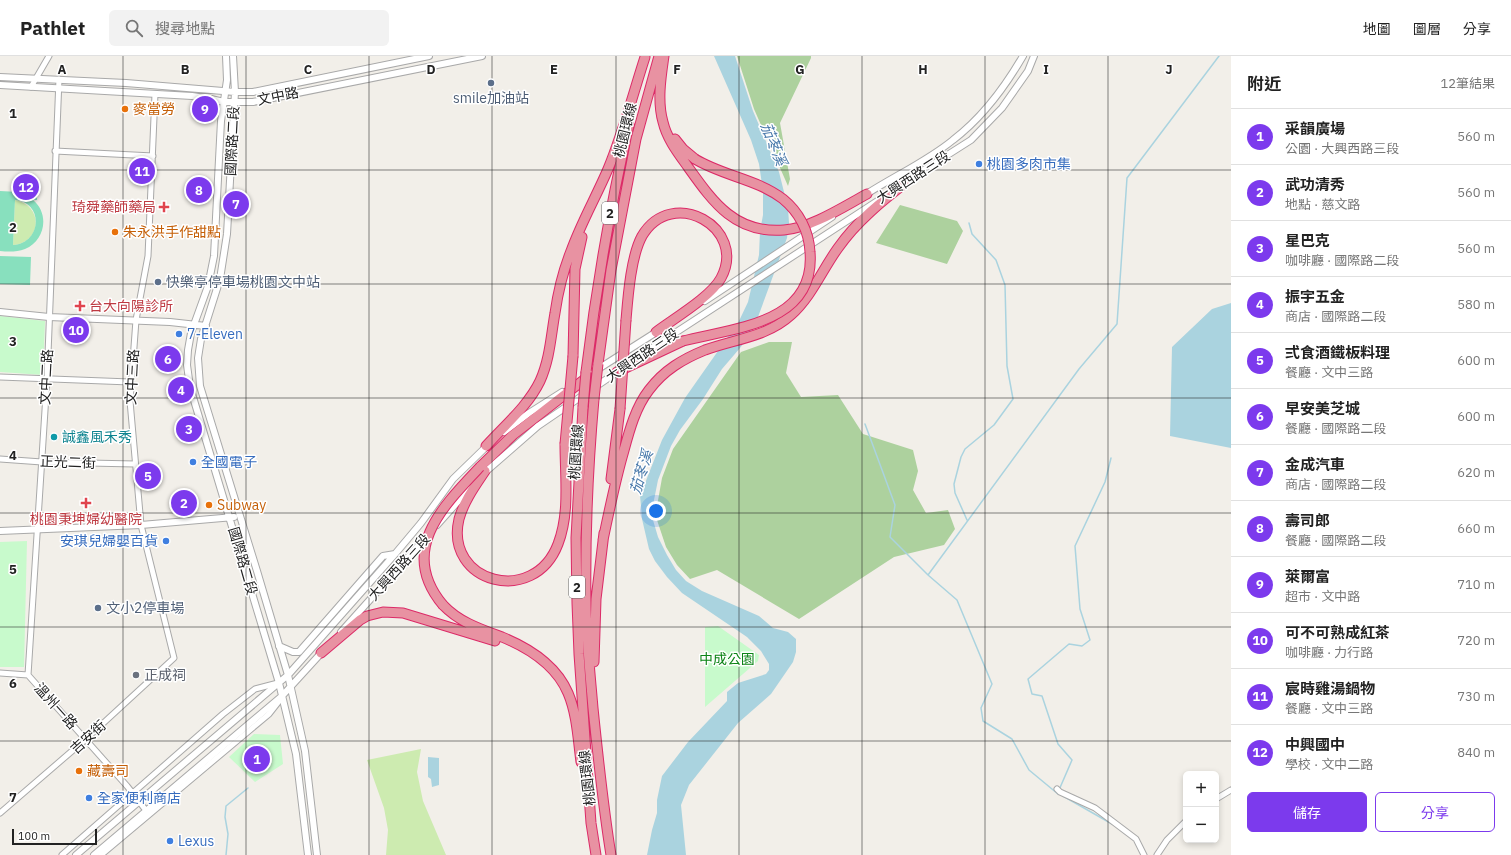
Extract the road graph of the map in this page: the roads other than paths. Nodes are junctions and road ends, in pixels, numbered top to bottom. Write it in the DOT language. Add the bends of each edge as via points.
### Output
graph roads {
  1 [pos="49,56"];
  2 [pos="226,56"];
  3 [pos="233,56"];
  4 [pos="426,56"];
  5 [pos="482,56"];
  6 [pos="645,56"];
  7 [pos="659,56"];
  8 [pos="664,56"];
  9 [pos="1023,56"];
  10 [pos="1034,56"];
  11 [pos="427,67"];
  12 [pos="0,77"];
  13 [pos="37,78"];
  14 [pos="59,79"];
  15 [pos="0,85"];
  16 [pos="31,87"];
  17 [pos="59,88"];
  18 [pos="226,92"];
  19 [pos="235,92"];
  20 [pos="154,94"];
  21 [pos="660,98"];
  22 [pos="224,102"];
  23 [pos="234,103"];
  24 [pos="55,151"];
  25 [pos="153,156"];
  26 [pos="908,181"];
  27 [pos="597,192"];
  28 [pos="867,194"];
  29 [pos="0,312"];
  30 [pos="49,317"];
  31 [pos="136,320"];
  32 [pos="195,324"];
  33 [pos="206,326"];
  34 [pos="656,332"];
  35 [pos="592,370"];
  36 [pos="616,372"];
  37 [pos="0,377"];
  38 [pos="47,379"];
  39 [pos="130,382"];
  40 [pos="486,446"];
  41 [pos="0,459"];
  42 [pos="42,462"];
  43 [pos="135,464"];
  44 [pos="483,469"];
  45 [pos="240,516"];
  46 [pos="230,517"];
  47 [pos="141,525"];
  48 [pos="36,530"];
  49 [pos="0,531"];
  50 [pos="603,540"];
  51 [pos="395,554"];
  52 [pos="279,646"];
  53 [pos="321,653"];
  54 [pos="174,658"];
  55 [pos="542,660"];
  56 [pos="0,673"];
  57 [pos="28,674"];
  58 [pos="288,676"];
  59 [pos="279,682"];
  60 [pos="290,688"];
  61 [pos="282,696"];
  62 [pos="594,718"];
  63 [pos="86,739"];
  64 [pos="585,767"];
  65 [pos="1059,790"];
  66 [pos="1231,790"];
  67 [pos="133,793"];
  68 [pos="1219,797"];
  69 [pos="139,801"];
  70 [pos="148,812"];
  71 [pos="0,813"];
  72 [pos="1183,824"];
  73 [pos="317,854"];
  74 [pos="62,855"];
  75 [pos="76,855"];
  76 [pos="94,855"];
  77 [pos="101,855"];
  78 [pos="308,855"];
  79 [pos="596,855"];
  80 [pos="611,855"];
  81 [pos="1144,855"];
  82 [pos="1157,855"];
  1 -- 13 [label="street"];
  2 -- 18 [label="street, 國際路二段"];
  3 -- 19 [label="street, 國際路二段"];
  4 -- 11 [label="street"];
  4 -- 19 [label="street, 文中路" via="253,92"];
  5 -- 11 [label="street, 文中路"];
  6 -- 27 [label="highway" via="615,150"];
  6 -- 35 [label="highway, 桃園環線 / 2" via="603,253 594,310"];
  7 -- 35 [label="highway, 桃園環線 / 2" via="636,139"];
  8 -- 21 [label="highway"];
  9 -- 28 [label="street, 大興西路三段" via="990,104 967,129 937,152"];
  10 -- 26 [label="street, 大興西路三段" via="1028,71 1002,108 971,140"];
  11 -- 23 [label="street, 文中路" via="253,102"];
  12 -- 13 [label="street, 文中路"];
  13 -- 14 [label="street, 文中路"];
  13 -- 16 [label="street"];
  14 -- 17 [label="street, 文中二路"];
  14 -- 18 [label="street, 文中路"];
  15 -- 16 [label="street, 文中路"];
  16 -- 17 [label="street, 文中路"];
  17 -- 20 [label="street, 文中路"];
  17 -- 24 [label="street, 文中二路"];
  18 -- 19 [label="street, 文中路"];
  18 -- 22 [label="street, 國際路二段"];
  19 -- 23 [label="street, 國際路二段"];
  20 -- 22 [label="street, 文中路" via="192,96"];
  20 -- 25 [label="street, 文中三路"];
  21 -- 28 [label="highway" via="662,122 672,145 718,206 749,226 765,230 785,230 815,221"];
  21 -- 36 [label="highway, bridge" via="664,116 673,135 683,149 695,159 771,191 789,205 805,228 811,258 810,269 803,287 791,303 775,316 750,325 683,340"];
  22 -- 23 [label="street, 文中路"];
  22 -- 32 [label="street, 國際路二段" via="214,256 208,286"];
  23 -- 33 [label="street, 國際路二段" via="224,258"];
  24 -- 25 [label="street"];
  24 -- 30 [label="street, 文中二路"];
  25 -- 31 [label="street, 文中三路" via="148,256"];
  26 -- 36 [label="street, 大興西路三段"];
  26 -- 50 [label="highway" via="856,224 837,248 806,298 784,321 759,334 696,354 672,367 648,391 636,414 613,490"];
  27 -- 40 [label="highway" via="580,227 565,268 559,288 548,358 540,381 528,400"];
  27 -- 44 [label="highway, bridge" via="580,243 575,269 565,444 565,505 561,535 547,562 522,580 504,581 485,576 474,569 461,552 459,519"];
  28 -- 34 [label="street, 大興西路三段"];
  29 -- 30 [label="street"];
  30 -- 31 [label="street"];
  30 -- 38 [label="street, 文中二路"];
  31 -- 32 [label="street"];
  31 -- 39 [label="street, 文中三路"];
  32 -- 33 [label="street"];
  32 -- 46 [label="street, 國際路二段" via="188,350 190,387"];
  33 -- 45 [label="street, 國際路二段" via="198,358 200,386"];
  34 -- 35 [label="street, 大興西路三段"];
  34 -- 50 [label="highway, bridge" via="708,293 725,269 723,240 714,226 701,217 688,213 671,214 658,220 642,237 635,257 626,320 620,409"];
  35 -- 40 [label="street, 大興西路三段"];
  35 -- 44 [label="highway" via="514,435"];
  35 -- 62 [label="highway, 桃園環線 / 2, bridge" via="594,399 586,529 586,596"];
  35 -- 64 [label="highway, 桃園環線 / 2, bridge" via="583,407 576,538"];
  36 -- 44 [label="street, 大興西路三段" via="538,426"];
  37 -- 38 [label="street"];
  38 -- 39 [label="street"];
  38 -- 42 [label="street, 文中二路"];
  39 -- 43 [label="street, 文中三路"];
  40 -- 51 [label="street, 大興西路三段" via="453,480"];
  41 -- 42 [label="street, 正光二街"];
  42 -- 43 [label="street, 正光二街"];
  42 -- 48 [label="street, 文中二路"];
  43 -- 47 [label="street, 文中三路"];
  44 -- 53 [label="street, 大興西路三段"];
  44 -- 55 [label="highway, bridge" via="457,492 440,512 429,533 424,561 427,580 437,598 461,620 515,642"];
  45 -- 46 [label="street"];
  45 -- 52 [label="street, 國際路二段"];
  46 -- 47 [label="street"];
  46 -- 59 [label="street, 國際路二段"];
  47 -- 48 [label="street"];
  47 -- 54 [label="street, 文中三路"];
  48 -- 49 [label="street"];
  48 -- 57 [label="street, 文中二路"];
  50 -- 62 [label="highway" via="594,625"];
  51 -- 52 [label="street" via="383,556 299,652"];
  51 -- 58 [label="street, 大興西路三段"];
  52 -- 58 [label="street, 國際路二段"];
  53 -- 55 [label="highway" via="360,620 376,613 392,612 505,643"];
  53 -- 60 [label="street, 大興西路三段"];
  54 -- 63 [label="street, 吉安街"];
  55 -- 64 [label="highway" via="562,682 568,694"];
  56 -- 57 [label="street, 溫州一路"];
  57 -- 63 [label="street, 溫州一路"];
  58 -- 59 [label="street, 大興西路三段"];
  58 -- 60 [label="street, 國際路二段"];
  59 -- 61 [label="street, 國際路二段"];
  59 -- 67 [label="street, 大興西路三段" via="255,689"];
  59 -- 69 [label="street, 大興西路三段"];
  60 -- 61 [label="street, 大興西路三段"];
  60 -- 73 [label="street, 國際路二段" via="305,752"];
  61 -- 70 [label="street, 大興西路三段"];
  61 -- 78 [label="street, 國際路二段" via="296,754"];
  62 -- 80 [label="highway, 桃園環線 / 2"];
  63 -- 67 [label="street, 溫州一路"];
  63 -- 71 [label="street, 吉安街"];
  64 -- 79 [label="highway, 桃園環線"];
  65 -- 81 [label="street" via="1095,808 1134,838"];
  66 -- 68 [label="street"];
  67 -- 69 [label="street, 溫州一路"];
  67 -- 74 [label="street, 大興西路三段"];
  69 -- 70 [label="street, 溫州一路"];
  69 -- 75 [label="street, 大興西路三段"];
  70 -- 76 [label="street, 大興西路三段"];
  70 -- 77 [label="street, 大興西路三段"];
  72 -- 82 [label="street"];
  73 -- 78 [label="street"];
}
